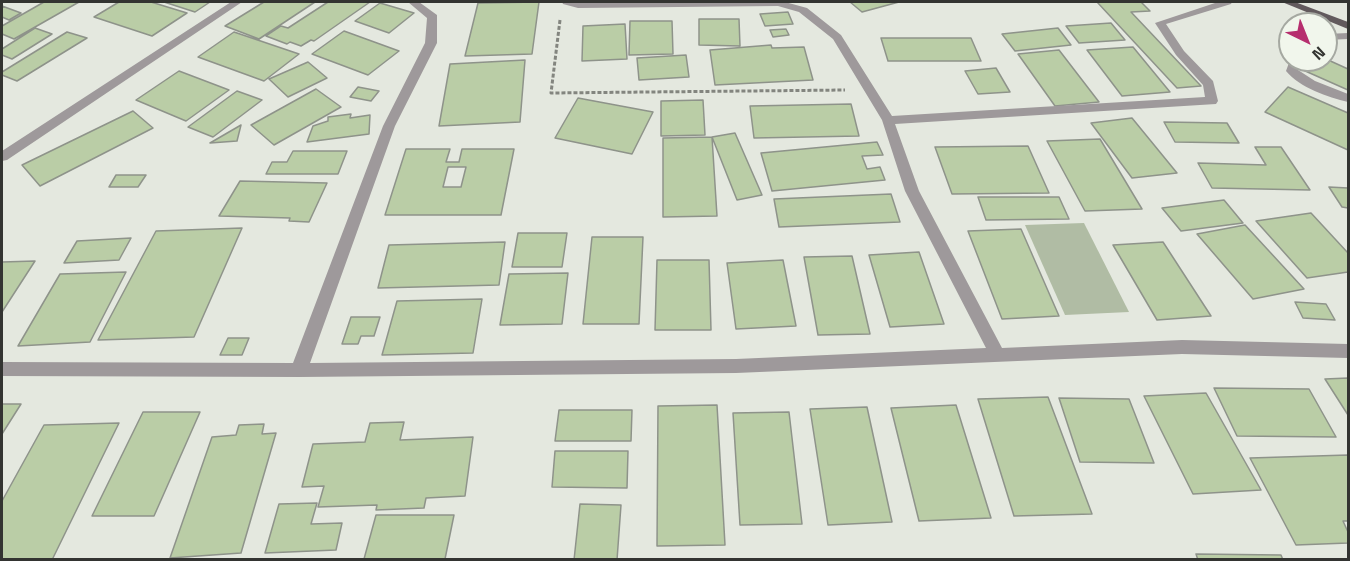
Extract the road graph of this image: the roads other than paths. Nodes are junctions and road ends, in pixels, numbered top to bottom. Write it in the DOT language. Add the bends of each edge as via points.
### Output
graph roads {
  1 [pos="237,2"];
  2 [pos="413,2"];
  3 [pos="1227,2"];
  4 [pos="1287,2"];
  5 [pos="564,6"];
  6 [pos="1348,26"];
  7 [pos="1293,72"];
  8 [pos="1348,98"];
  9 [pos="888,120"];
  10 [pos="2,157"];
  11 [pos="1348,351"];
  12 [pos="996,354"];
  13 [pos="2,369"];
  14 [pos="298,370"];
  1 -- 10 [label="street"];
  2 -- 14 [label="street" via="433,17 431,44 389,126"];
  3 -- 9 [label="street" via="1160,23 1179,53 1209,84 1212,101"];
  4 -- 6 [label="main road"];
  5 -- 9 [label="street" via="779,3 803,10 837,37"];
  7 -- 8 [label="street" via="1306,82"];
  9 -- 12 [label="street" via="912,191"];
  11 -- 12 [label="street" via="1182,346"];
  12 -- 14 [label="street" via="736,366"];
  13 -- 14 [label="street"];
}
